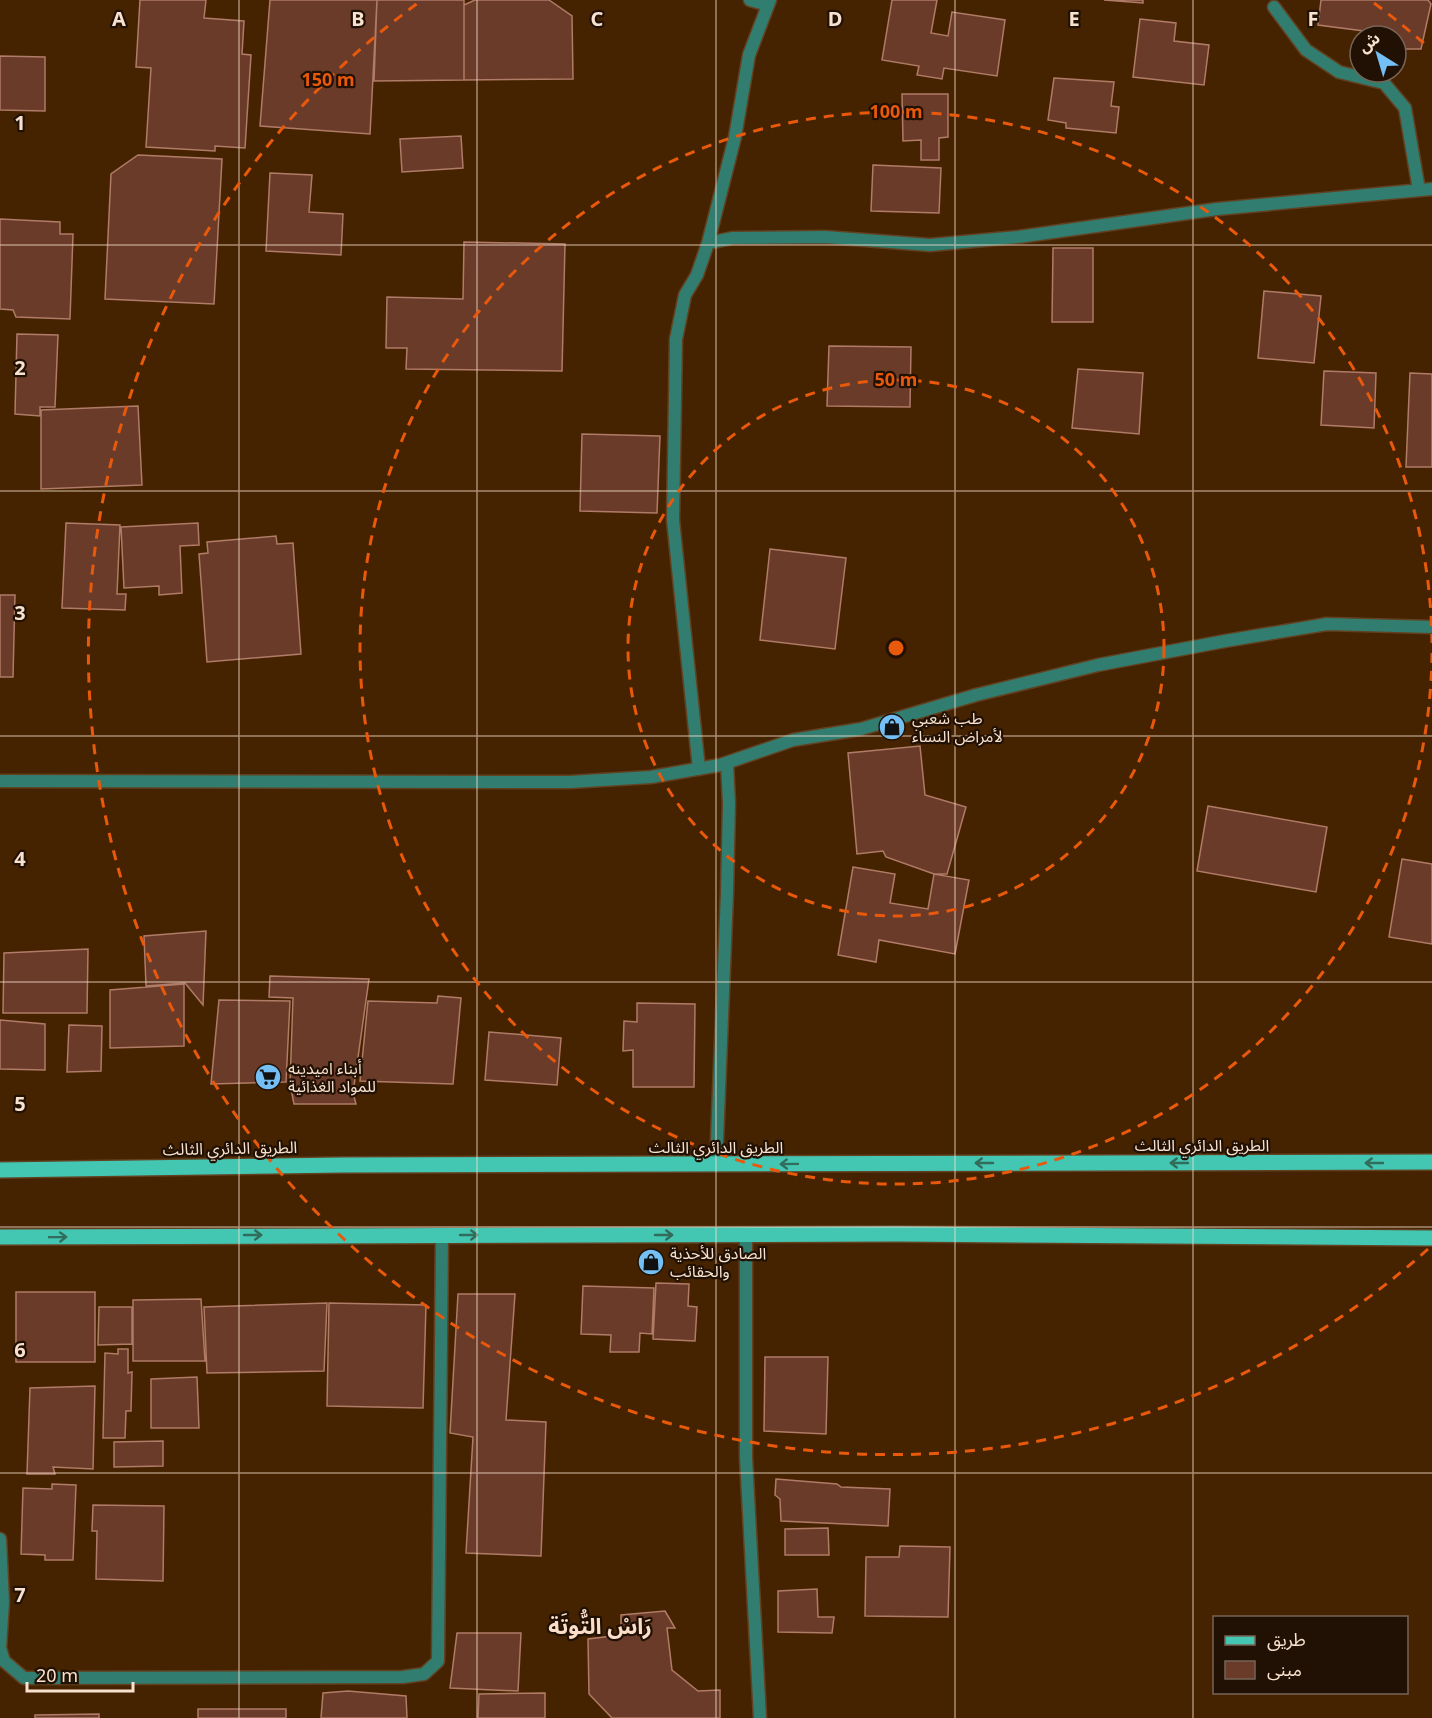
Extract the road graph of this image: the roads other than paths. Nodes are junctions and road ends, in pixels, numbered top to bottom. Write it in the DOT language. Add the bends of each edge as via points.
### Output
graph roads {
  1 [pos="750,0"];
  2 [pos="769,2"];
  3 [pos="1274,7"];
  4 [pos="1432,189"];
  5 [pos="1419,190"];
  6 [pos="708,243"];
  7 [pos="1432,627"];
  8 [pos="727,764"];
  9 [pos="699,769"];
  10 [pos="0,781"];
  11 [pos="1432,1162"];
  12 [pos="716,1166"];
  13 [pos="0,1170"];
  14 [pos="442,1235"];
  15 [pos="746,1235"];
  16 [pos="0,1237"];
  17 [pos="1432,1238"];
  18 [pos="0,1539"];
  19 [pos="1,1602"];
  20 [pos="760,1718"];
  1 -- 2 [label="street"];
  2 -- 6 [label="street" via="749,55 735,136"];
  3 -- 5 [label="street" via="1306,50 1339,72 1384,83 1405,108"];
  4 -- 5 [label="street"];
  5 -- 6 [label="street" via="1217,209 1018,237 930,245 825,237 733,238"];
  6 -- 9 [label="street" via="685,295 676,339 674,382 673,520"];
  7 -- 8 [label="street" via="1327,624 1121,661 976,695 861,729 794,740"];
  8 -- 9 [label="street"];
  8 -- 12 [label="street" via="727,893"];
  9 -- 10 [label="street" via="651,777 570,782"];
  11 -- 12 [label="main road, الطريق الدائري الثالث, one-way"];
  12 -- 13 [label="main road, الطريق الدائري الثالث" via="343,1165"];
  14 -- 15 [label="main road, one-way"];
  16 -- 14 [label="main road, one-way"];
  14 -- 19 [label="street" via="438,1661 424,1674 24,1678 4,1661 0,1648"];
  15 -- 17 [label="main road"];
  15 -- 20 [label="street" via="746,1458"];
  18 -- 19 [label="street"];
}
